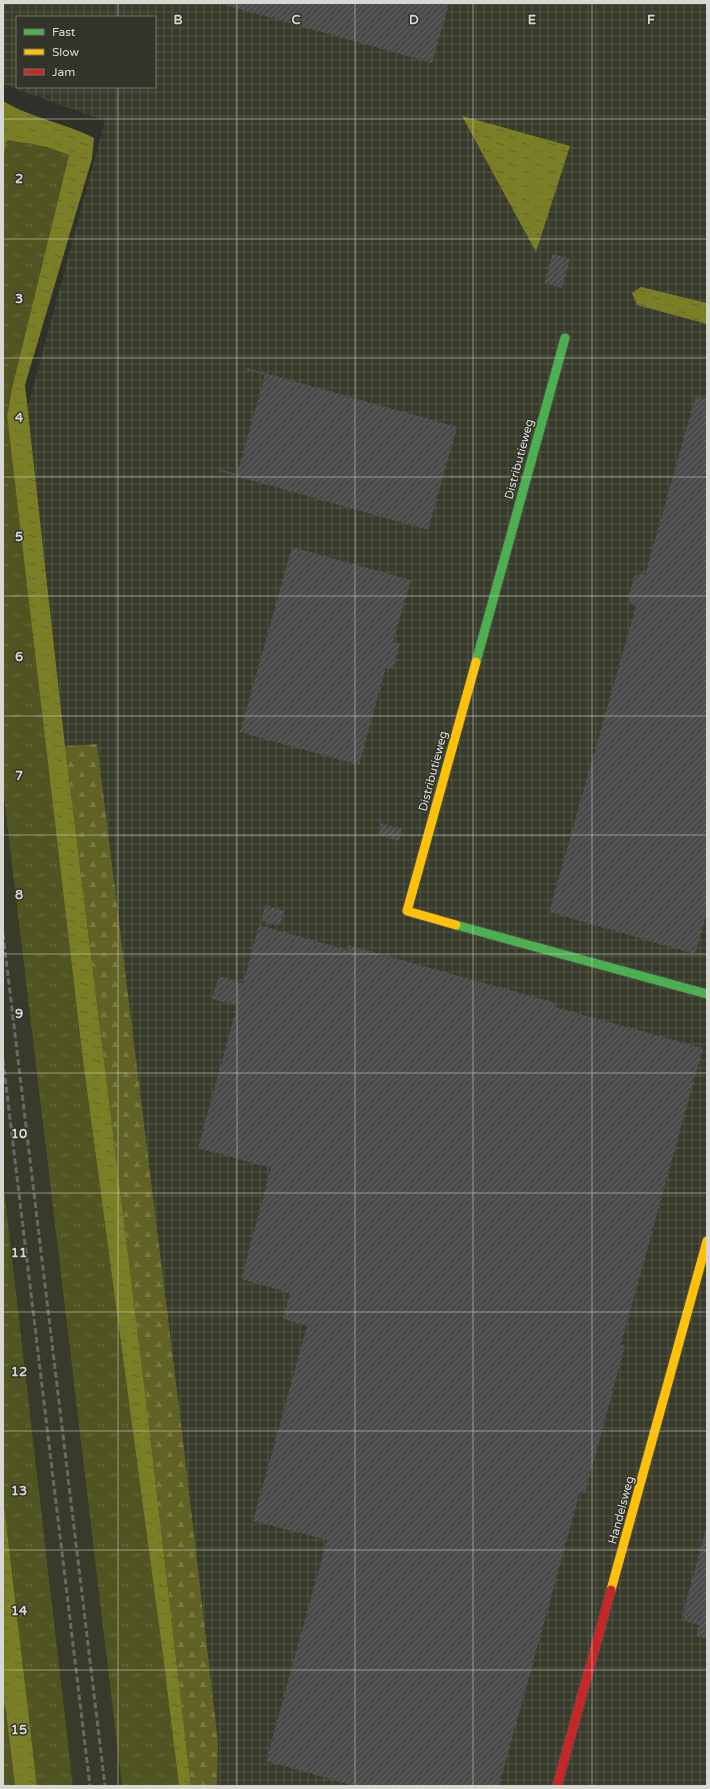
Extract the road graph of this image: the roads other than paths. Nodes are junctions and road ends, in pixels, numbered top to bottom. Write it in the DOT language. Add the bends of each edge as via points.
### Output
graph roads {
  1 [pos="565,338"];
  2 [pos="707,994"];
  3 [pos="707,1241"];
  4 [pos="557,1786"];
  1 -- 2 [label="street, Distributieweg" via="407,911"];
  3 -- 4 [label="street, Handelsweg"];
}
